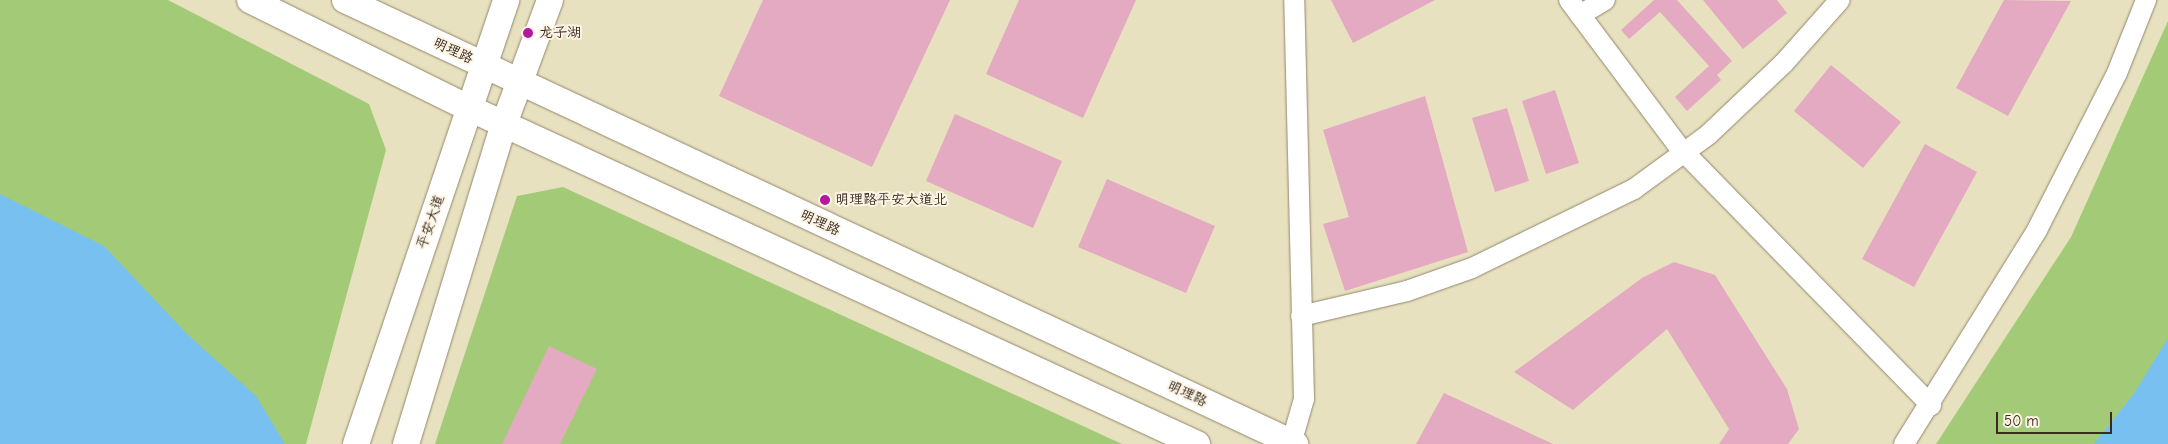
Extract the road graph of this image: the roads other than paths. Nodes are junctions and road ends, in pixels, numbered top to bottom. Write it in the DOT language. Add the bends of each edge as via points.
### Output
graph roads {
  1 [pos="250,0"];
  2 [pos="345,0"];
  3 [pos="506,0"];
  4 [pos="550,0"];
  5 [pos="1294,0"];
  6 [pos="1605,0"];
  7 [pos="1840,0"];
  8 [pos="2146,0"];
  9 [pos="1574,7"];
  10 [pos="484,65"];
  11 [pos="521,84"];
  12 [pos="469,108"];
  13 [pos="504,124"];
  14 [pos="1684,152"];
  15 [pos="1302,316"];
  16 [pos="1931,405"];
  17 [pos="1292,443"];
  18 [pos="356,444"];
  19 [pos="406,444"];
  20 [pos="1197,444"];
  21 [pos="1904,444"];
  1 -- 12 [label="main road"];
  2 -- 10 [label="main road, 明理路"];
  3 -- 10 [label="main road, 平安大道"];
  4 -- 11 [label="main road"];
  5 -- 15 [label="street"];
  6 -- 9 [label="street"];
  7 -- 14 [label="street" via="1784,63"];
  8 -- 16 [label="street" via="2117,73 2037,230"];
  9 -- 14 [label="street"];
  10 -- 11 [label="main road, 明理路"];
  10 -- 12 [label="main road, 平安大道"];
  11 -- 13 [label="main road"];
  11 -- 17 [label="main road, 明理路"];
  12 -- 13 [label="main road"];
  12 -- 18 [label="main road, 平安大道"];
  13 -- 19 [label="main road"];
  13 -- 20 [label="main road"];
  14 -- 15 [label="street" via="1634,189 1472,268 1407,291"];
  14 -- 16 [label="street"];
  15 -- 17 [label="street" via="1304,400"];
  16 -- 21 [label="street"];
}
